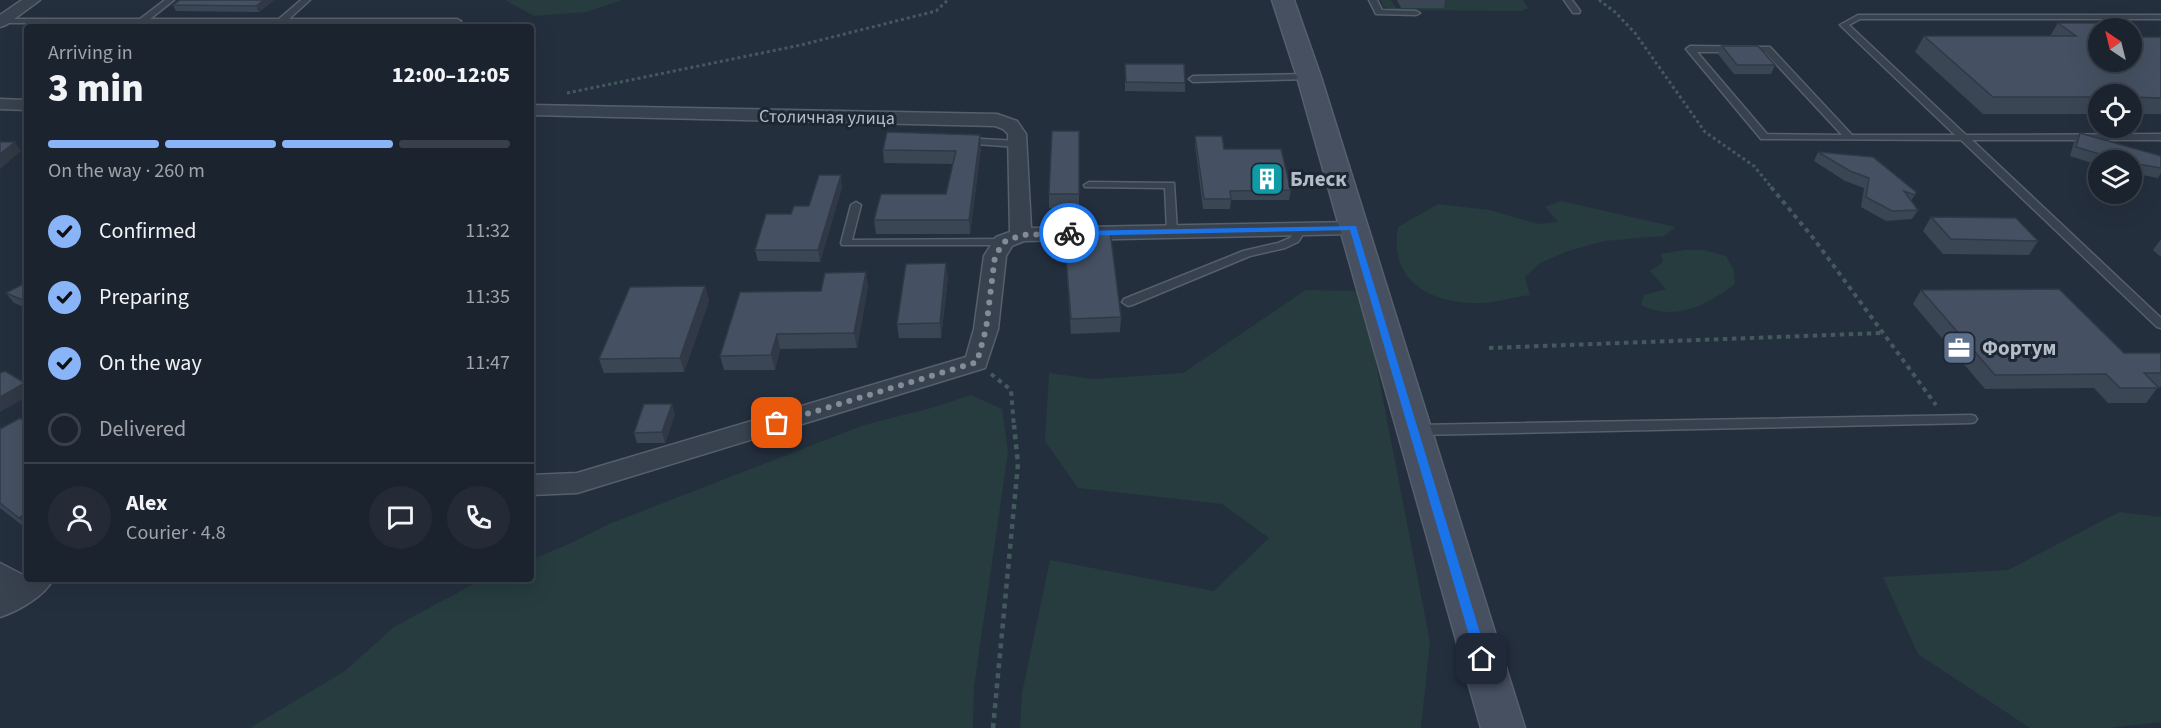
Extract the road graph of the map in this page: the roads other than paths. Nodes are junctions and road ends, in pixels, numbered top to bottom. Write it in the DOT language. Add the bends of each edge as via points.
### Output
graph roads {
  1 [pos="32,0"];
  2 [pos="170,0"];
  3 [pos="306,0"];
  4 [pos="1283,0"];
  5 [pos="1373,0"];
  6 [pos="1568,0"];
  7 [pos="1576,11"];
  8 [pos="1416,13"];
  9 [pos="2161,17"];
  10 [pos="143,20"];
  11 [pos="283,20"];
  12 [pos="1,21"];
  13 [pos="278,24"];
  14 [pos="454,24"];
  15 [pos="1309,78"];
  16 [pos="1193,79"];
  17 [pos="0,104"];
  18 [pos="24,105"];
  19 [pos="534,110"];
  20 [pos="2161,137"];
  21 [pos="1849,138"];
  22 [pos="1964,138"];
  23 [pos="949,141"];
  24 [pos="1017,144"];
  25 [pos="1089,184"];
  26 [pos="856,205"];
  27 [pos="1303,227"];
  28 [pos="1353,228"];
  29 [pos="1172,231"];
  30 [pos="1013,238"];
  31 [pos="1128,302"];
  32 [pos="2161,324"];
  33 [pos="1971,419"];
  34 [pos="1413,430"];
  35 [pos="534,485"];
  36 [pos="1503,728"];
  1 -- 12 [label="street"];
  2 -- 10 [label="lane"];
  3 -- 11 [label="lane"];
  4 -- 15 [label="main road"];
  5 -- 8 [label="lane" via="1379,12"];
  6 -- 7 [label="lane"];
  9 -- 22 [label="lane" via="1858,17 1844,25"];
  10 -- 11 [label="lane"];
  10 -- 12 [label="lane"];
  11 -- 13 [label="lane"];
  11 -- 14 [label="lane" via="457,21"];
  15 -- 16 [label="lane"];
  15 -- 28 [label="main road"];
  17 -- 18 [label="street"];
  19 -- 24 [label="street, Столичная улица" via="998,120 1010,125 1017,134"];
  20 -- 22 [label="lane"];
  21 -- 21 [label="lane" via="1767,49 1690,49 1764,137"];
  21 -- 22 [label="lane"];
  22 -- 32 [label="lane"];
  23 -- 24 [label="lane"];
  24 -- 30 [label="street"];
  25 -- 29 [label="lane" via="1170,185"];
  26 -- 30 [label="lane" via="846,243"];
  27 -- 28 [label="street"];
  27 -- 29 [label="street"];
  27 -- 31 [label="lane" via="1294,240 1281,246 1247,253"];
  28 -- 34 [label="main road"];
  29 -- 30 [label="street"];
  30 -- 35 [label="street" via="995,256 986,329 977,362 577,483"];
  33 -- 34 [label="lane"];
  34 -- 36 [label="main road"];
}
